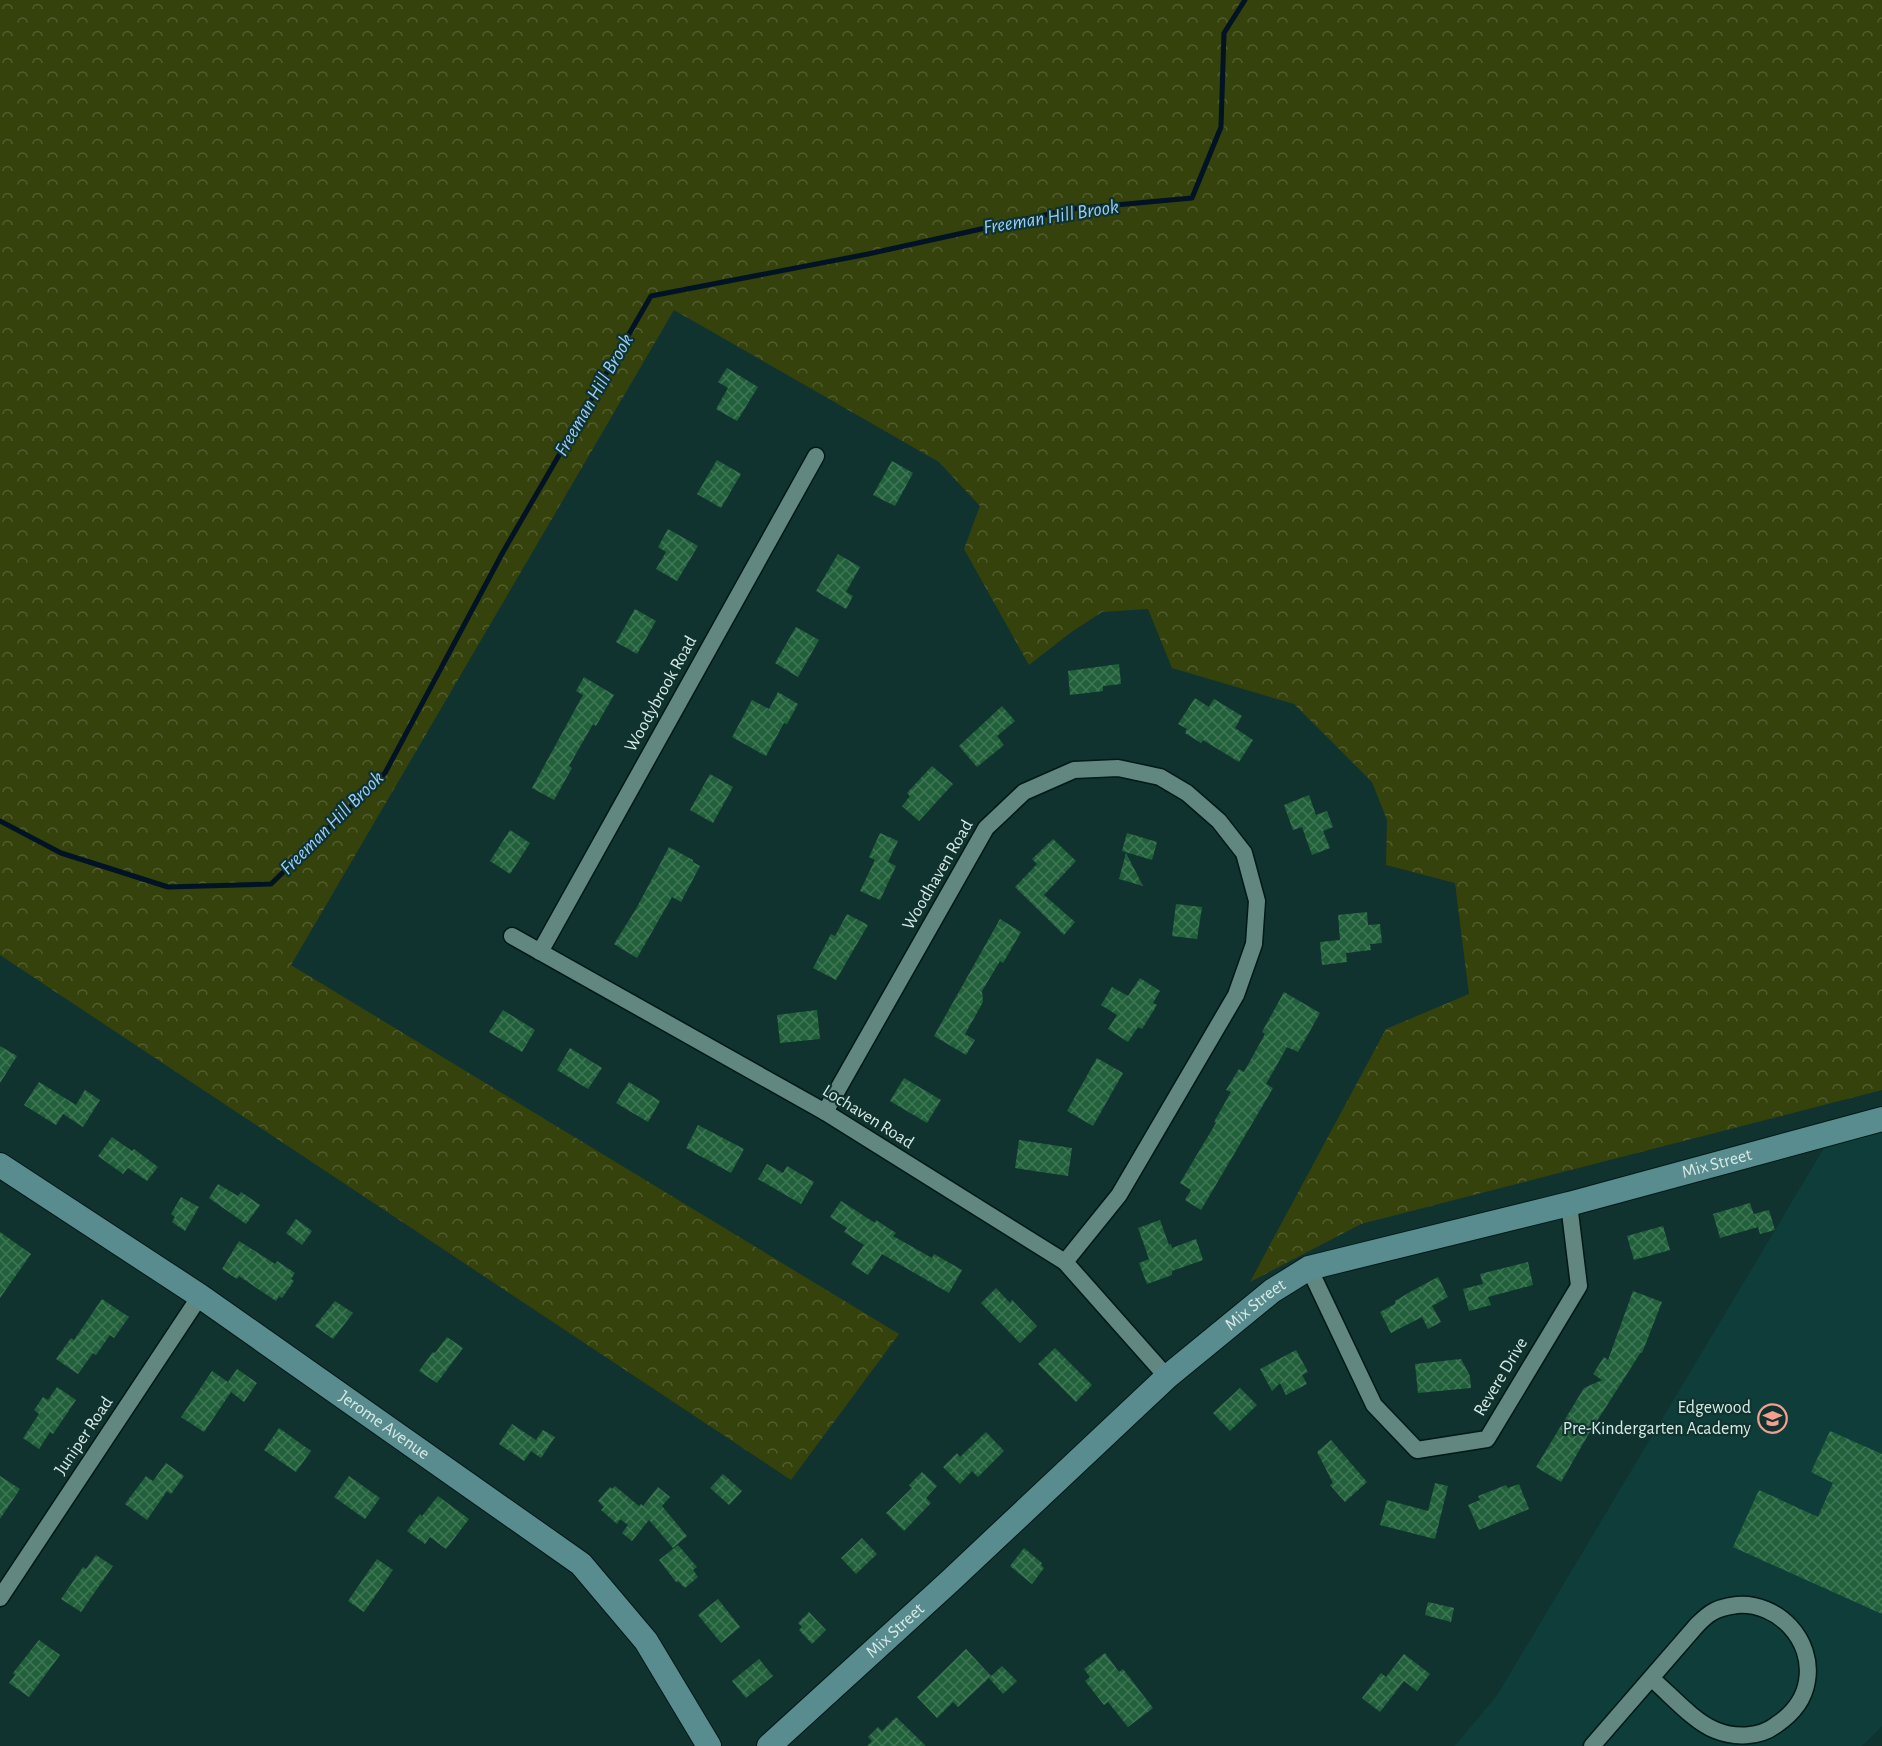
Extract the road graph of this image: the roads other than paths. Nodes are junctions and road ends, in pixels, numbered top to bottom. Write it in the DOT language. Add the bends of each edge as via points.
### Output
graph roads {
  1 [pos="816,456"];
  2 [pos="512,936"];
  3 [pos="540,952"];
  4 [pos="825,1112"];
  5 [pos="1882,1119"];
  6 [pos="0,1165"];
  7 [pos="1569,1204"];
  8 [pos="1065,1262"];
  9 [pos="1309,1268"];
  10 [pos="200,1296"];
  11 [pos="1167,1377"];
  12 [pos="0,1598"];
  13 [pos="1651,1678"];
  14 [pos="709,1746"];
  15 [pos="769,1746"];
  16 [pos="1592,1746"];
  1 -- 3 [label="street, Woodybrook Road"];
  2 -- 3 [label="street, Lochaven Road"];
  3 -- 4 [label="street, Lochaven Road"];
  4 -- 8 [label="street, Lochaven Road"];
  4 -- 8 [label="street, Woodhaven Road" via="986,828 1024,792 1074,770 1118,768 1160,777 1187,793 1219,821 1244,853 1257,901 1254,944 1236,995 1119,1195"];
  5 -- 7 [label="main road, Mix Street"];
  6 -- 10 [label="main road, Jerome Avenue"];
  7 -- 9 [label="main road, Mix Street"];
  7 -- 9 [label="street, Revere Drive" via="1579,1286 1487,1439 1418,1450 1374,1405"];
  8 -- 11 [label="street, Lochaven Road"];
  9 -- 11 [label="main road, Mix Street" via="1272,1291"];
  10 -- 12 [label="street, Juniper Road"];
  10 -- 14 [label="main road, Jerome Avenue" via="581,1564 646,1641"];
  11 -- 15 [label="main road, Mix Street"];
  13 -- 13 [label="street" via="1711,1612 1729,1606 1761,1607 1777,1615 1791,1626 1802,1643 1807,1662 1807,1682 1788,1717 1772,1729 1741,1736 1713,1729 1699,1720"];
  13 -- 16 [label="street"];
}
